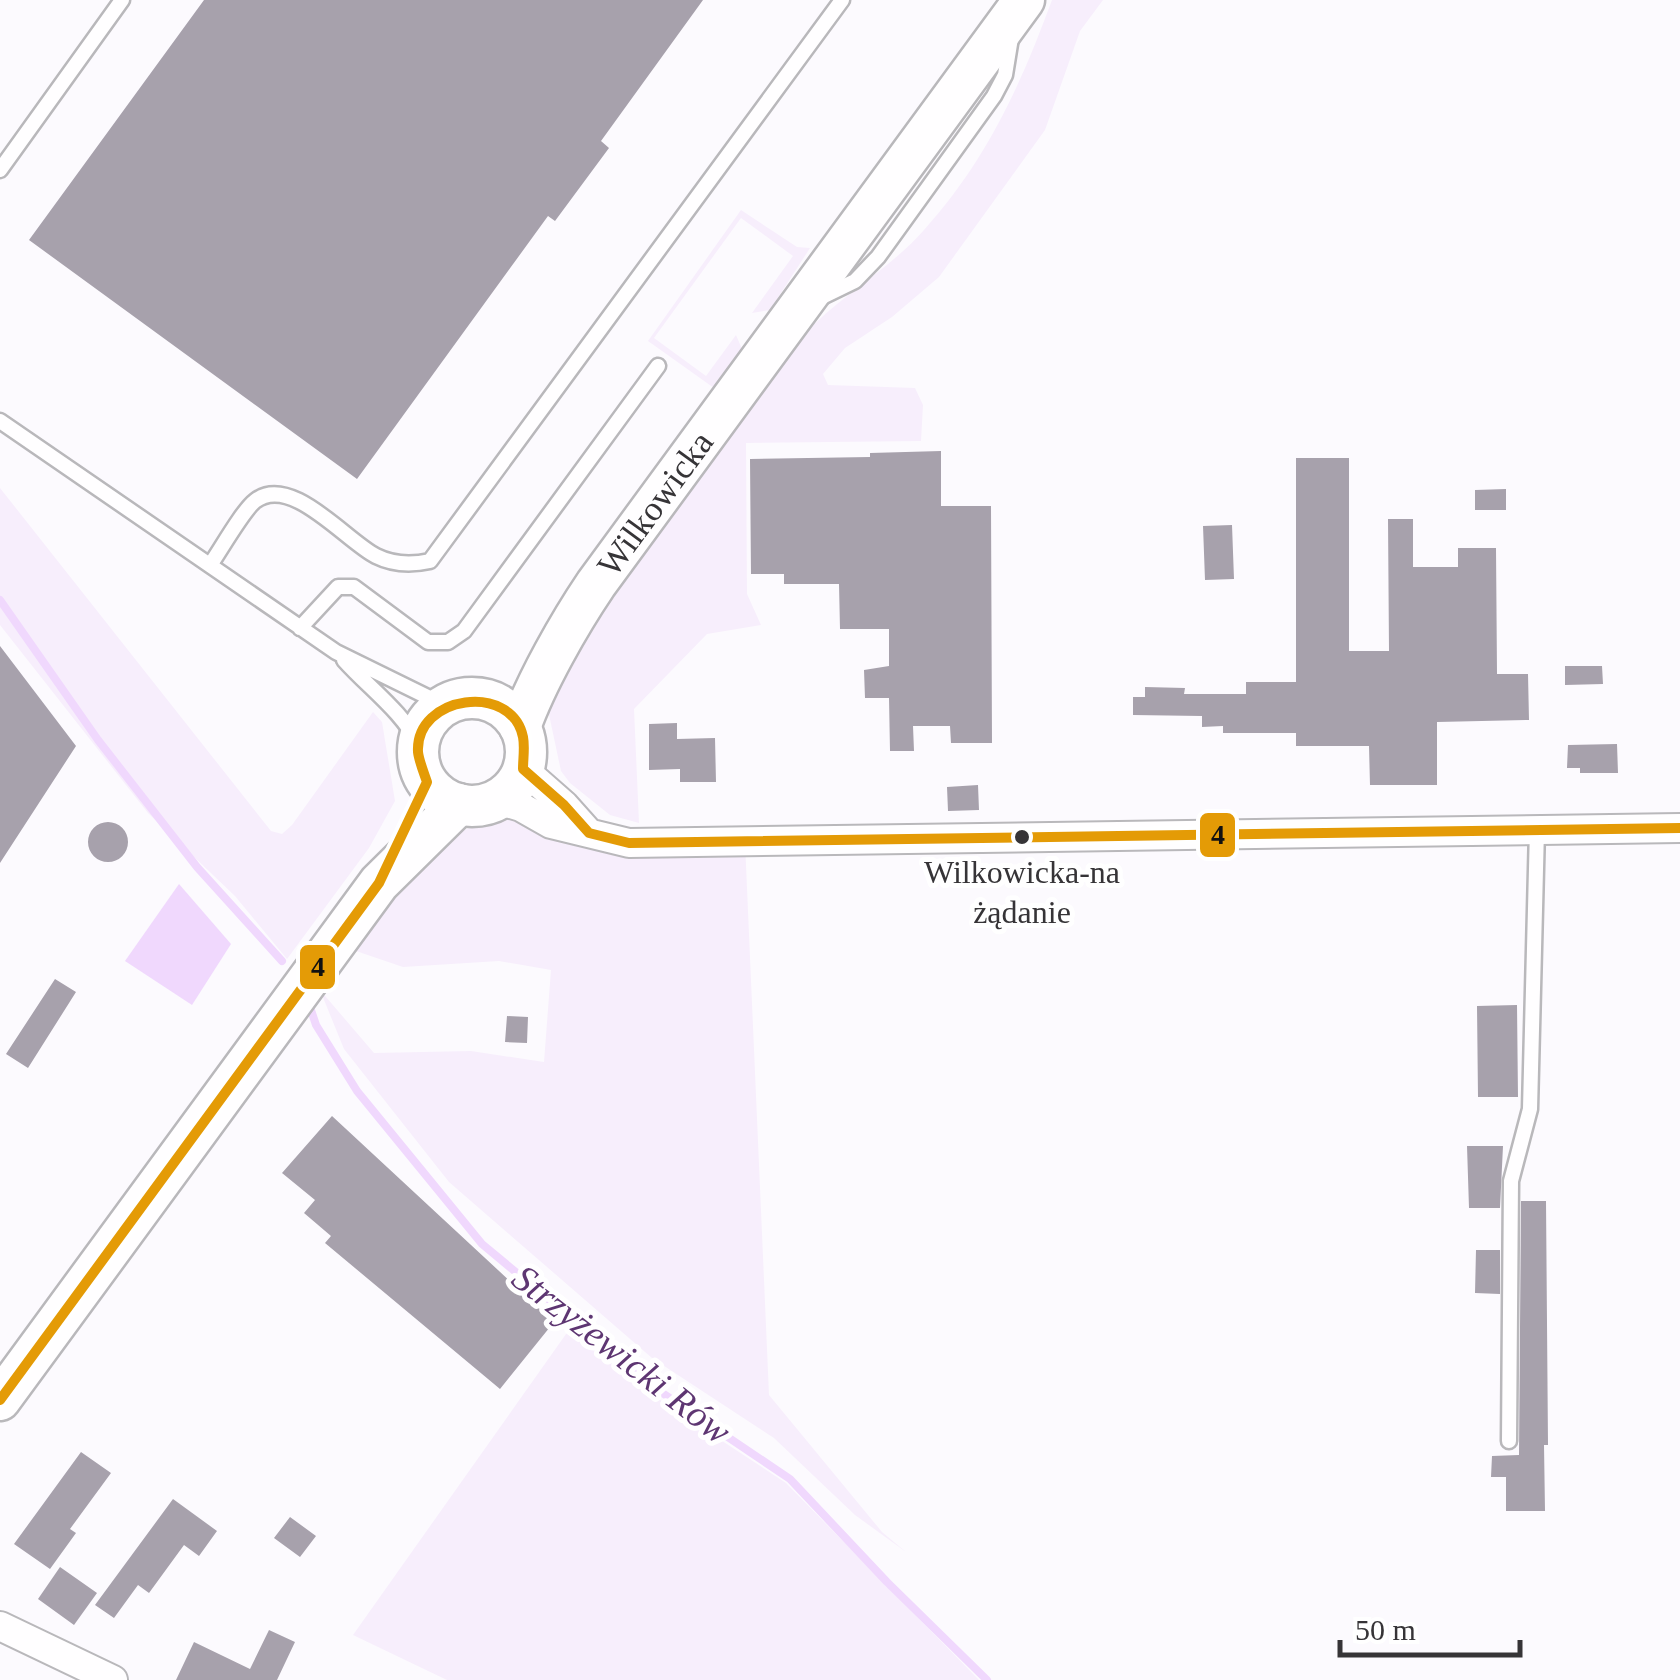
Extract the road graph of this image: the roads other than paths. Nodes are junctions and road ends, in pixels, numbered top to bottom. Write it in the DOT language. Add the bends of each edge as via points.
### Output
graph roads {
  1 [pos="122,0"];
  2 [pos="842,0"];
  3 [pos="1018,9"];
  4 [pos="0,170"];
  5 [pos="658,366"];
  6 [pos="0,422"];
  7 [pos="210,566"];
  8 [pos="573,617"];
  9 [pos="300,628"];
  10 [pos="336,652"];
  11 [pos="464,702"];
  12 [pos="520,727"];
  13 [pos="524,769"];
  14 [pos="451,783"];
  15 [pos="1680,828"];
  16 [pos="1536,829"];
  17 [pos="589,833"];
  18 [pos="0,1400"];
  19 [pos="1510,1441"];
  20 [pos="0,1626"];
  21 [pos="113,1680"];
  1 -- 4 [label="lane"];
  2 -- 7 [label="lane" via="430,561 411,565 377,556 297,498 274,494 255,501"];
  3 -- 8 [label="main road, Wilkowicka"];
  5 -- 9 [label="lane" via="464,631 448,642 428,642 354,587 338,587"];
  6 -- 7 [label="lane"];
  7 -- 9 [label="lane"];
  8 -- 11 [label="main road, Wilkowicka" via="504,687"];
  8 -- 12 [label="main road, Wilkowicka"];
  9 -- 10 [label="lane"];
  10 -- 11 [label="lane"];
  10 -- 14 [label="lane" via="408,723"];
  11 -- 12 [label="main road" via="506,711"];
  11 -- 14 [label="main road" via="427,723"];
  12 -- 13 [label="main road"];
  13 -- 14 [label="main road" via="518,782"];
  13 -- 17 [label="street"];
  14 -- 17 [label="street"];
  14 -- 18 [label="main road"];
  15 -- 16 [label="street"];
  16 -- 17 [label="street" via="629,843"];
  16 -- 19 [label="lane" via="1530,1109 1511,1181"];
  20 -- 21 [label="street"];
}
